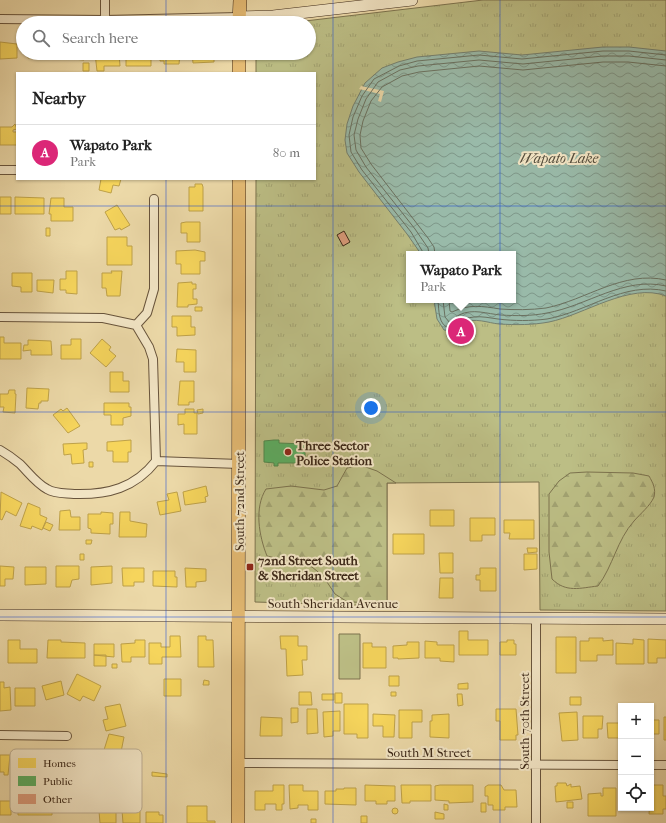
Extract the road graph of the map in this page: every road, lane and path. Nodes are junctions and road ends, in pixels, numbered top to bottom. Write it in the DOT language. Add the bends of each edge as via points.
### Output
graph roads {
  1 [pos="105,0"];
  2 [pos="240,0"];
  3 [pos="412,0"];
  4 [pos="105,16"];
  5 [pos="239,16"];
  6 [pos="273,16"];
  7 [pos="0,19"];
  8 [pos="16,19"];
  9 [pos="239,60"];
  10 [pos="239,72"];
  11 [pos="0,170"];
  12 [pos="16,170"];
  13 [pos="239,180"];
  14 [pos="154,199"];
  15 [pos="0,317"];
  16 [pos="136,325"];
  17 [pos="0,450"];
  18 [pos="156,460"];
  19 [pos="239,464"];
  20 [pos="0,615"];
  21 [pos="238,616"];
  22 [pos="536,618"];
  23 [pos="666,619"];
  24 [pos="0,734"];
  25 [pos="67,736"];
  26 [pos="238,763"];
  27 [pos="536,765"];
  28 [pos="618,765"];
  29 [pos="654,765"];
  30 [pos="666,765"];
  31 [pos="238,823"];
  32 [pos="536,823"];
  1 -- 4 [label="street"];
  2 -- 5 [label="main road"];
  3 -- 6 [label="street"];
  7 -- 8 [label="street"];
  9 -- 10 [label="main road"];
  11 -- 12 [label="street"];
  13 -- 19 [label="main road, South 72nd Street"];
  14 -- 16 [label="street" via="154,288 147,313"];
  15 -- 16 [label="street" via="103,318"];
  16 -- 18 [label="street" via="153,359"];
  17 -- 18 [label="street" via="40,484 52,492 60,493 114,491 137,480"];
  18 -- 19 [label="street"];
  19 -- 21 [label="main road, South 72nd Street"];
  20 -- 21 [label="street, South Sheridan Avenue"];
  21 -- 22 [label="street, South Sheridan Avenue"];
  21 -- 26 [label="main road, South 72nd Street"];
  22 -- 23 [label="street, South Sheridan Avenue"];
  22 -- 27 [label="street, South 70th Street"];
  24 -- 25 [label="street"];
  26 -- 27 [label="street, South M Street"];
  26 -- 31 [label="main road, South 72nd Street"];
  27 -- 28 [label="street, South M Street"];
  27 -- 32 [label="street, South 70th Street"];
  29 -- 30 [label="street"];
}
